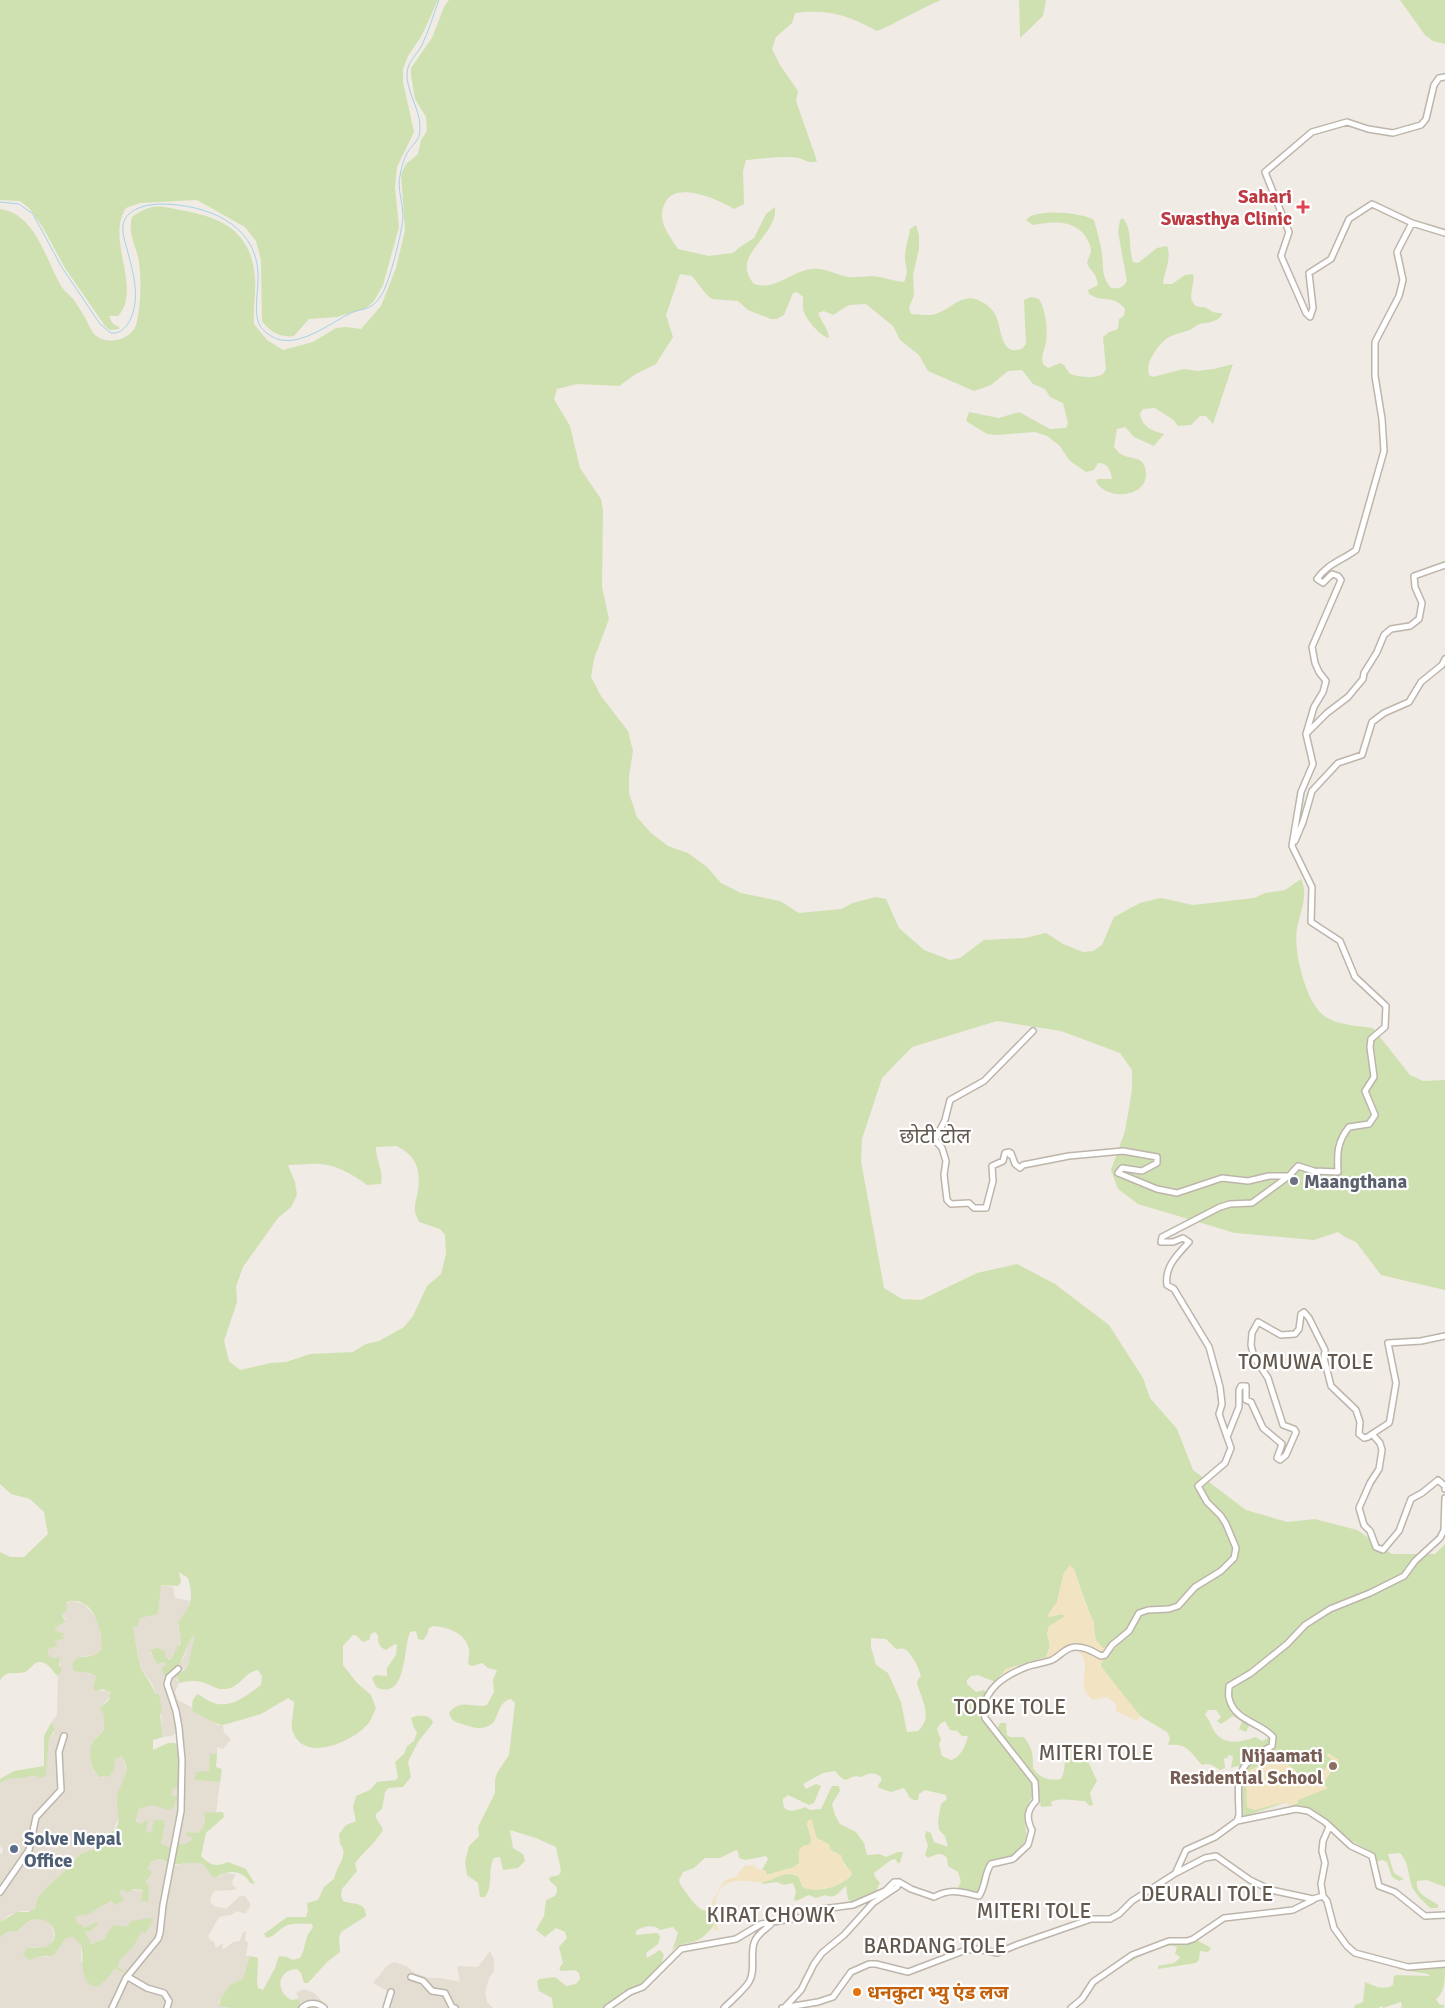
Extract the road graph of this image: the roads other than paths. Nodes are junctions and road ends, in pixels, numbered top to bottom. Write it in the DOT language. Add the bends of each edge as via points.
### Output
graph roads {
  1 [pos="1445,77"];
  2 [pos="1412,223"];
  3 [pos="1445,233"];
  4 [pos="1445,565"];
  5 [pos="1445,659"];
  6 [pos="1306,734"];
  7 [pos="1292,846"];
  8 [pos="1034,1031"];
  9 [pos="1290,1176"];
  10 [pos="1445,1336"];
  11 [pos="1372,1434"];
  12 [pos="1227,1437"];
  13 [pos="1445,1489"];
  14 [pos="1445,1498"];
  15 [pos="178,1669"];
  16 [pos="64,1736"];
  17 [pos="1237,1821"];
  18 [pos="1329,1827"];
  19 [pos="1176,1872"];
  20 [pos="899,1882"];
  21 [pos="0,1892"];
  22 [pos="1323,1896"];
  23 [pos="1313,1900"];
  24 [pos="1445,1915"];
  25 [pos="773,1922"];
  26 [pos="1445,1964"];
  27 [pos="128,1977"];
  28 [pos="411,1977"];
  29 [pos="391,1992"];
  30 [pos="323,2007"];
  31 [pos="112,2008"];
  32 [pos="167,2008"];
  33 [pos="302,2008"];
  34 [pos="386,2008"];
  35 [pos="455,2008"];
  36 [pos="607,2008"];
  37 [pos="724,2008"];
  38 [pos="783,2008"];
  39 [pos="1070,2008"];
  1 -- 2 [label="street" via="1434,84 1424,123 1392,133 1348,122 1312,132 1265,172 1289,232 1281,256 1310,317 1314,308 1309,273 1330,258 1349,219 1372,204"];
  2 -- 3 [label="street"];
  2 -- 6 [label="street" via="1397,252 1403,280 1399,296 1375,342 1374,376 1384,451 1356,550 1343,560 1326,566 1317,579 1323,583 1332,574 1340,580 1312,646 1315,663 1326,681"];
  4 -- 6 [label="street" via="1414,576 1422,603 1419,618 1410,626 1391,629 1384,635 1363,679 1348,697 1327,712"];
  5 -- 7 [label="street" via="1421,682 1409,702 1372,722 1362,755 1338,763 1312,792 1304,822"];
  6 -- 7 [label="street" via="1313,764 1301,792"];
  7 -- 9 [label="street" via="1312,887 1311,922 1340,941 1356,977 1386,1006 1385,1027 1371,1039 1374,1077 1365,1091 1376,1115 1369,1124 1349,1127 1341,1137 1338,1172 1314,1171 1298,1166"];
  8 -- 9 [label="street" via="984,1081 950,1100 935,1140 946,1161 947,1200 952,1204 986,1208 993,1181 992,1166 1003,1161 1005,1153 1009,1152 1020,1168 1069,1156 1123,1152 1157,1157 1158,1163 1142,1171 1122,1168 1118,1173 1157,1189 1177,1193 1222,1178 1248,1181"];
  9 -- 12 [label="street" via="1252,1203 1220,1207 1162,1237 1161,1242 1183,1238 1189,1242 1174,1258 1166,1276 1167,1285 1174,1289 1209,1348 1220,1387 1222,1404 1219,1414"];
  10 -- 11 [label="street" via="1388,1343 1396,1384 1390,1419"];
  11 -- 12 [label="street" via="1364,1438 1360,1434 1356,1410 1331,1386 1325,1350 1304,1312 1295,1334 1281,1335 1258,1322 1252,1333 1254,1357 1268,1378 1283,1425 1296,1432 1286,1455 1280,1460 1277,1458 1282,1444 1263,1428 1251,1402 1246,1400 1246,1386 1239,1390 1239,1407"];
  11 -- 13 [label="street" via="1382,1450 1379,1469 1359,1508 1376,1548 1383,1550 1399,1531 1411,1499 1438,1480"];
  12 -- 20 [label="street" via="1230,1448 1226,1463 1198,1486 1223,1519 1235,1543 1236,1553 1230,1563 1195,1587 1178,1606 1139,1613 1129,1631 1105,1655 1078,1647 1070,1648 1050,1661 1009,1675 988,1695 984,1707 986,1718 1035,1782 1036,1801 1028,1814 1032,1830 1028,1845 1013,1859 991,1864 984,1879 984,1890 979,1896 951,1891 934,1897"];
  14 -- 17 [label="street" via="1444,1530 1440,1538 1404,1576 1330,1609 1305,1625 1251,1673 1229,1686 1228,1697 1234,1711 1251,1724 1266,1729 1273,1737 1272,1746 1242,1768 1238,1778"];
  15 -- 27 [label="street" via="169,1677 167,1684 179,1728 182,1811 160,1933"];
  16 -- 21 [label="street" via="59,1752 60,1790 36,1817 29,1850"];
  17 -- 18 [label="street" via="1296,1809 1308,1811"];
  17 -- 19 [label="street" via="1215,1837 1186,1850"];
  18 -- 22 [label="street" via="1322,1851 1325,1863 1321,1884"];
  18 -- 24 [label="street" via="1351,1846 1372,1856 1379,1886 1395,1892 1425,1916"];
  19 -- 23 [label="street" via="1216,1856 1250,1880 1271,1890"];
  19 -- 38 [label="street" via="1110,1919 1091,1919 997,1954 978,1949 966,1950 908,1972 868,1964 851,1972 833,1997"];
  20 -- 25 [label="street" via="853,1905 815,1910 803,1917"];
  20 -- 38 [label="street" via="897,1888 873,1903 822,1954 801,1990"];
  22 -- 23 [label="street"];
  22 -- 26 [label="street" via="1334,1928 1355,1953 1408,1967"];
  23 -- 39 [label="street" via="1293,1910 1224,1918 1194,1939 1169,1941 1132,1955 1093,1982 1082,1999"];
  25 -- 36 [label="street" via="761,1924 736,1939 681,1949 643,1987"];
  25 -- 37 [label="street" via="760,1932 754,1942 750,1981"];
  27 -- 31 [label="street" via="120,1987"];
  27 -- 32 [label="street" via="164,1993 170,2000"];
  28 -- 35 [label="street" via="423,1981 432,1991 445,1994"];
  29 -- 34 [label="street"];
  30 -- 33 [label="street" via="316,2003"];
}
